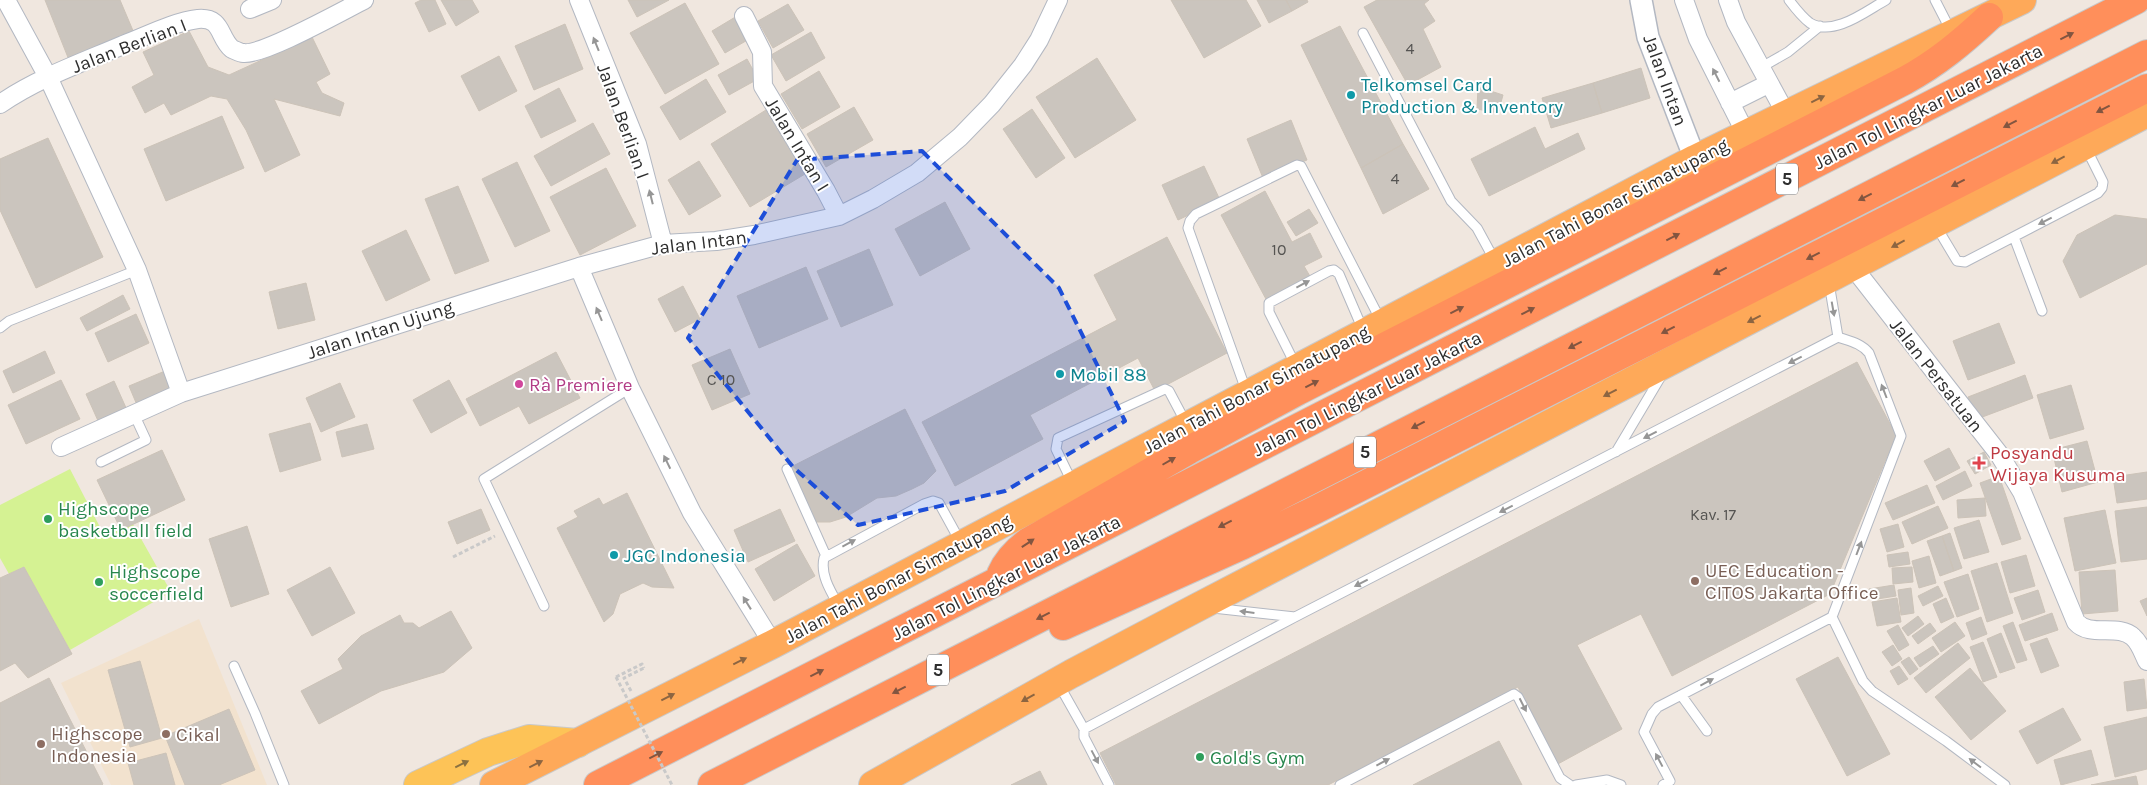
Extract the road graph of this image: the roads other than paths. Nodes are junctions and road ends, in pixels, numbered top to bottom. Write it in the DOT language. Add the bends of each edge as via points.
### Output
graph roads {
  1 [pos="6,0"];
  2 [pos="272,0"];
  3 [pos="364,0"];
  4 [pos="578,0"];
  5 [pos="1058,0"];
  6 [pos="1640,0"];
  7 [pos="1684,0"];
  8 [pos="1728,0"];
  9 [pos="1788,0"];
  10 [pos="1886,0"];
  11 [pos="1935,0"];
  12 [pos="2022,0"];
  13 [pos="2136,0"];
  14 [pos="250,9"];
  15 [pos="744,16"];
  16 [pos="1989,17"];
  17 [pos="1820,26"];
  18 [pos="1363,33"];
  19 [pos="1953,35"];
  20 [pos="2147,54"];
  21 [pos="1760,68"];
  22 [pos="48,77"];
  23 [pos="1768,84"];
  24 [pos="2147,88"];
  25 [pos="0,104"];
  26 [pos="1730,104"];
  27 [pos="2147,113"];
  28 [pos="1786,114"];
  29 [pos="1746,134"];
  30 [pos="2085,146"];
  31 [pos="1696,159"];
  32 [pos="839,216"];
  33 [pos="1935,224"];
  34 [pos="2014,236"];
  35 [pos="662,244"];
  36 [pos="1496,264"];
  37 [pos="579,267"];
  38 [pos="1853,267"];
  39 [pos="137,270"];
  40 [pos="1828,280"];
  41 [pos="2042,311"];
  42 [pos="0,328"];
  43 [pos="1373,328"];
  44 [pos="1838,337"];
  45 [pos="1670,362"];
  46 [pos="1297,368"];
  47 [pos="630,388"];
  48 [pos="181,393"];
  49 [pos="1247,394"];
  50 [pos="134,414"];
  51 [pos="1187,426"];
  52 [pos="61,447"];
  53 [pos="1615,453"];
  54 [pos="101,462"];
  55 [pos="787,468"];
  56 [pos="1073,485"];
  57 [pos="962,544"];
  58 [pos="826,556"];
  59 [pos="998,580"];
  60 [pos="544,606"];
  61 [pos="1200,606"];
  62 [pos="840,609"];
  63 [pos="1295,617"];
  64 [pos="1832,618"];
  65 [pos="773,644"];
  66 [pos="2147,661"];
  67 [pos="234,666"];
  68 [pos="1056,683"];
  69 [pos="1681,695"];
  70 [pos="1084,731"];
  71 [pos="1707,731"];
  72 [pos="578,743"];
  73 [pos="788,746"];
  74 [pos="1668,784"];
  75 [pos="284,785"];
  76 [pos="418,785"];
  77 [pos="494,785"];
  78 [pos="598,785"];
  79 [pos="712,785"];
  80 [pos="873,785"];
  81 [pos="1109,785"];
  82 [pos="1340,785"];
  83 [pos="1570,785"];
  84 [pos="1576,785"];
  85 [pos="1621,785"];
  86 [pos="2005,785"];
  1 -- 22 [label="street"];
  2 -- 14 [label="street"];
  3 -- 22 [label="street, Jalan Berlian I" via="255,51 243,53 233,49 218,24 197,19 167,27"];
  35 -- 4 [label="street, Jalan Berlian I, one-way" via="637,144"];
  5 -- 32 [label="street, Jalan Intan" via="1039,40 1022,65 992,104 960,137 917,173"];
  6 -- 31 [label="street, Jalan Intan" via="1648,37"];
  26 -- 7 [label="street, one-way" via="1698,39"];
  8 -- 21 [label="street"];
  9 -- 17 [label="lane" via="1811,23"];
  10 -- 17 [label="lane" via="1847,22"];
  11 -- 19 [label="lane"];
  12 -- 16 [label="highway, Jalan Tahi Bonar Simatupang"];
  59 -- 13 [label="highway, Jalan Tol Lingkar Luar Jakarta / 5, one-way"];
  15 -- 32 [label="street, Jalan Intan I" via="762,52 763,86"];
  16 -- 19 [label="highway, Jalan Tahi Bonar Simatupang"];
  59 -- 16 [label="highway, one-way" via="1005,565 1028,542 1298,391 1934,65"];
  17 -- 21 [label="lane" via="1788,52"];
  18 -- 36 [label="lane" via="1451,201 1477,228"];
  28 -- 19 [label="highway, Jalan Tahi Bonar Simatupang, one-way"];
  20 -- 73 [label="highway, 5, one-way"];
  21 -- 23 [label="street"];
  22 -- 25 [label="street"];
  22 -- 39 [label="street"];
  23 -- 26 [label="street"];
  23 -- 28 [label="street"];
  24 -- 73 [label="highway, one-way" via="1243,545 1074,620 837,741 806,750"];
  26 -- 29 [label="street"];
  27 -- 30 [label="highway"];
  28 -- 29 [label="highway, Jalan Tahi Bonar Simatupang"];
  29 -- 31 [label="highway, Jalan Tahi Bonar Simatupang"];
  30 -- 33 [label="highway, one-way"];
  30 -- 34 [label="lane, one-way" via="2103,182 2102,188"];
  31 -- 36 [label="highway, Jalan Tahi Bonar Simatupang"];
  32 -- 35 [label="street, Jalan Intan" via="754,235"];
  33 -- 34 [label="lane" via="1957,261 1961,262"];
  33 -- 38 [label="highway, one-way"];
  34 -- 41 [label="lane"];
  35 -- 37 [label="street, Jalan Intan"];
  36 -- 43 [label="highway, Jalan Tahi Bonar Simatupang"];
  47 -- 37 [label="street, one-way"];
  37 -- 48 [label="street, Jalan Intan Ujung"];
  38 -- 40 [label="highway"];
  38 -- 66 [label="street, Jalan Persatuan" via="1999,454 2022,492 2076,622 2084,628 2128,633 2139,644"];
  39 -- 42 [label="lane" via="9,321"];
  39 -- 48 [label="street"];
  40 -- 44 [label="lane, one-way"];
  40 -- 45 [label="highway, one-way"];
  43 -- 46 [label="highway, Jalan Tahi Bonar Simatupang"];
  46 -- 43 [label="lane, one-way" via="1268,306 1329,271 1339,274"];
  43 -- 49 [label="lane" via="1301,166 1297,165 1196,214 1188,228"];
  44 -- 53 [label="lane, one-way"];
  64 -- 44 [label="lane, one-way" via="1901,436 1869,353 1858,344"];
  45 -- 53 [label="lane"];
  45 -- 61 [label="highway, one-way"];
  46 -- 49 [label="highway, Jalan Tahi Bonar Simatupang"];
  47 -- 60 [label="lane" via="484,479"];
  65 -- 47 [label="street, one-way" via="692,513"];
  48 -- 50 [label="street, Jalan Intan Ujung"];
  49 -- 51 [label="highway, Jalan Tahi Bonar Simatupang"];
  50 -- 52 [label="street, Jalan Intan Ujung"];
  50 -- 54 [label="lane" via="146,440"];
  51 -- 56 [label="highway, Jalan Tahi Bonar Simatupang"];
  51 -- 56 [label="lane" via="1165,389 1058,438 1056,449"];
  53 -- 63 [label="lane, one-way"];
  55 -- 58 [label="lane"];
  56 -- 57 [label="highway, Jalan Tahi Bonar Simatupang"];
  58 -- 57 [label="lane, one-way" via="934,501 942,507"];
  57 -- 62 [label="highway, Jalan Tahi Bonar Simatupang"];
  58 -- 62 [label="lane" via="822,565"];
  78 -- 59 [label="highway, Jalan Tol Lingkar Luar Jakarta / 5, one-way"];
  63 -- 61 [label="lane, one-way"];
  61 -- 68 [label="highway"];
  62 -- 65 [label="highway, Jalan Tahi Bonar Simatupang"];
  63 -- 70 [label="lane"];
  69 -- 64 [label="lane, one-way"];
  86 -- 64 [label="lane, one-way" via="1872,691 1863,681"];
  72 -- 65 [label="highway, Jalan Tahi Bonar Simatupang, one-way"];
  67 -- 75 [label="lane"];
  68 -- 70 [label="lane"];
  68 -- 80 [label="highway, one-way"];
  69 -- 71 [label="lane"];
  74 -- 69 [label="lane, one-way" via="1644,732 1658,707"];
  70 -- 81 [label="lane, one-way"];
  76 -- 72 [label="main road, one-way" via="488,752 529,739"];
  77 -- 72 [label="highway, Jalan Tahi Bonar Simatupang, one-way"];
  73 -- 79 [label="highway, 5"];
  82 -- 83 [label="lane, one-way" via="1514,694 1518,696 1560,778"];
  84 -- 85 [label="lane" via="1606,780"];
}
